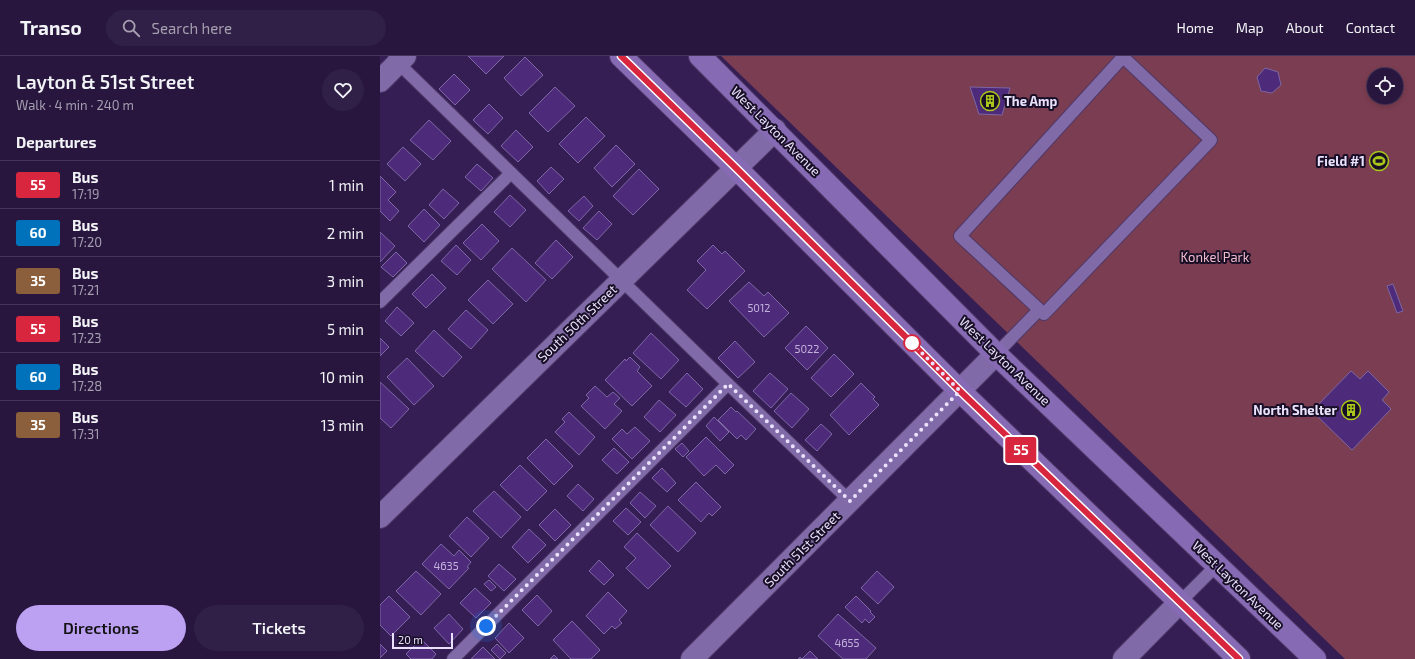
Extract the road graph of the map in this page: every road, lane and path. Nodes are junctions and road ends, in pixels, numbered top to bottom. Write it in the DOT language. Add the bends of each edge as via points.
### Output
graph roads {
  1 [pos="620,56"];
  2 [pos="700,56"];
  3 [pos="1123,57"];
  4 [pos="398,58"];
  5 [pos="380,81"];
  6 [pos="775,130"];
  7 [pos="736,168"];
  8 [pos="510,173"];
  9 [pos="621,281"];
  10 [pos="380,302"];
  11 [pos="1039,310"];
  12 [pos="996,354"];
  13 [pos="728,384"];
  14 [pos="960,391"];
  15 [pos="850,501"];
  16 [pos="380,517"];
  17 [pos="1217,566"];
  18 [pos="1180,602"];
  19 [pos="452,659"];
  20 [pos="692,659"];
  21 [pos="1124,659"];
  22 [pos="1239,659"];
  23 [pos="1315,659"];
  1 -- 7 [label="main road"];
  2 -- 6 [label="main road, West Layton Avenue"];
  3 -- 11 [label="lane" via="960,236"];
  3 -- 11 [label="lane" via="1211,140 1044,314"];
  4 -- 5 [label="street"];
  4 -- 8 [label="lane"];
  6 -- 7 [label="street, South 50th Street"];
  6 -- 12 [label="main road, West Layton Avenue"];
  7 -- 9 [label="street, South 50th Street"];
  7 -- 14 [label="main road"];
  8 -- 9 [label="lane"];
  8 -- 10 [label="lane"];
  9 -- 13 [label="lane"];
  9 -- 16 [label="street, South 50th Street"];
  11 -- 12 [label="lane"];
  12 -- 14 [label="street, South 51st Street"];
  12 -- 17 [label="main road, West Layton Avenue"];
  13 -- 15 [label="lane"];
  13 -- 19 [label="lane"];
  14 -- 15 [label="street, South 51st Street"];
  14 -- 18 [label="main road"];
  15 -- 20 [label="street, South 51st Street"];
  17 -- 18 [label="lane"];
  17 -- 23 [label="main road, West Layton Avenue"];
  18 -- 21 [label="street"];
  18 -- 22 [label="main road"];
}
